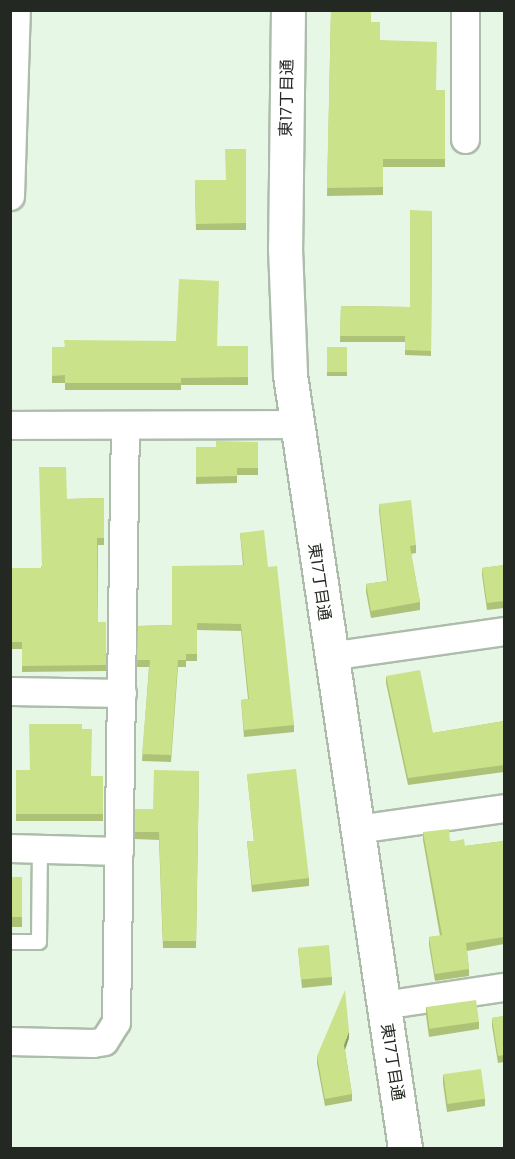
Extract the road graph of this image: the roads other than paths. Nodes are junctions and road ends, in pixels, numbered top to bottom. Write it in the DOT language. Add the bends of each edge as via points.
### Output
graph roads {
  1 [pos="16,10"];
  2 [pos="288,10"];
  3 [pos="465,10"];
  4 [pos="465,138"];
  5 [pos="11,181"];
  6 [pos="296,424"];
  7 [pos="10,425"];
  8 [pos="125,425"];
  9 [pos="504,631"];
  10 [pos="329,656"];
  11 [pos="10,691"];
  12 [pos="122,693"];
  13 [pos="504,808"];
  14 [pos="357,829"];
  15 [pos="10,848"];
  16 [pos="40,849"];
  17 [pos="118,851"];
  18 [pos="10,942"];
  19 [pos="504,987"];
  20 [pos="383,1005"];
  21 [pos="10,1041"];
  22 [pos="405,1149"];
  1 -- 5 [label="street"];
  2 -- 6 [label="street, 東17丁目通" via="286,279"];
  3 -- 4 [label="street"];
  6 -- 8 [label="street"];
  6 -- 10 [label="street, 東17丁目通"];
  7 -- 8 [label="street"];
  8 -- 12 [label="street"];
  9 -- 10 [label="street"];
  10 -- 14 [label="street, 東17丁目通"];
  11 -- 12 [label="street"];
  12 -- 17 [label="street"];
  13 -- 14 [label="street"];
  14 -- 20 [label="street, 東17丁目通"];
  15 -- 16 [label="street"];
  16 -- 17 [label="street"];
  16 -- 18 [label="lane" via="39,942"];
  17 -- 21 [label="street" via="116,1022 104,1041 93,1043"];
  19 -- 20 [label="street"];
  20 -- 22 [label="street, 東17丁目通"];
}
